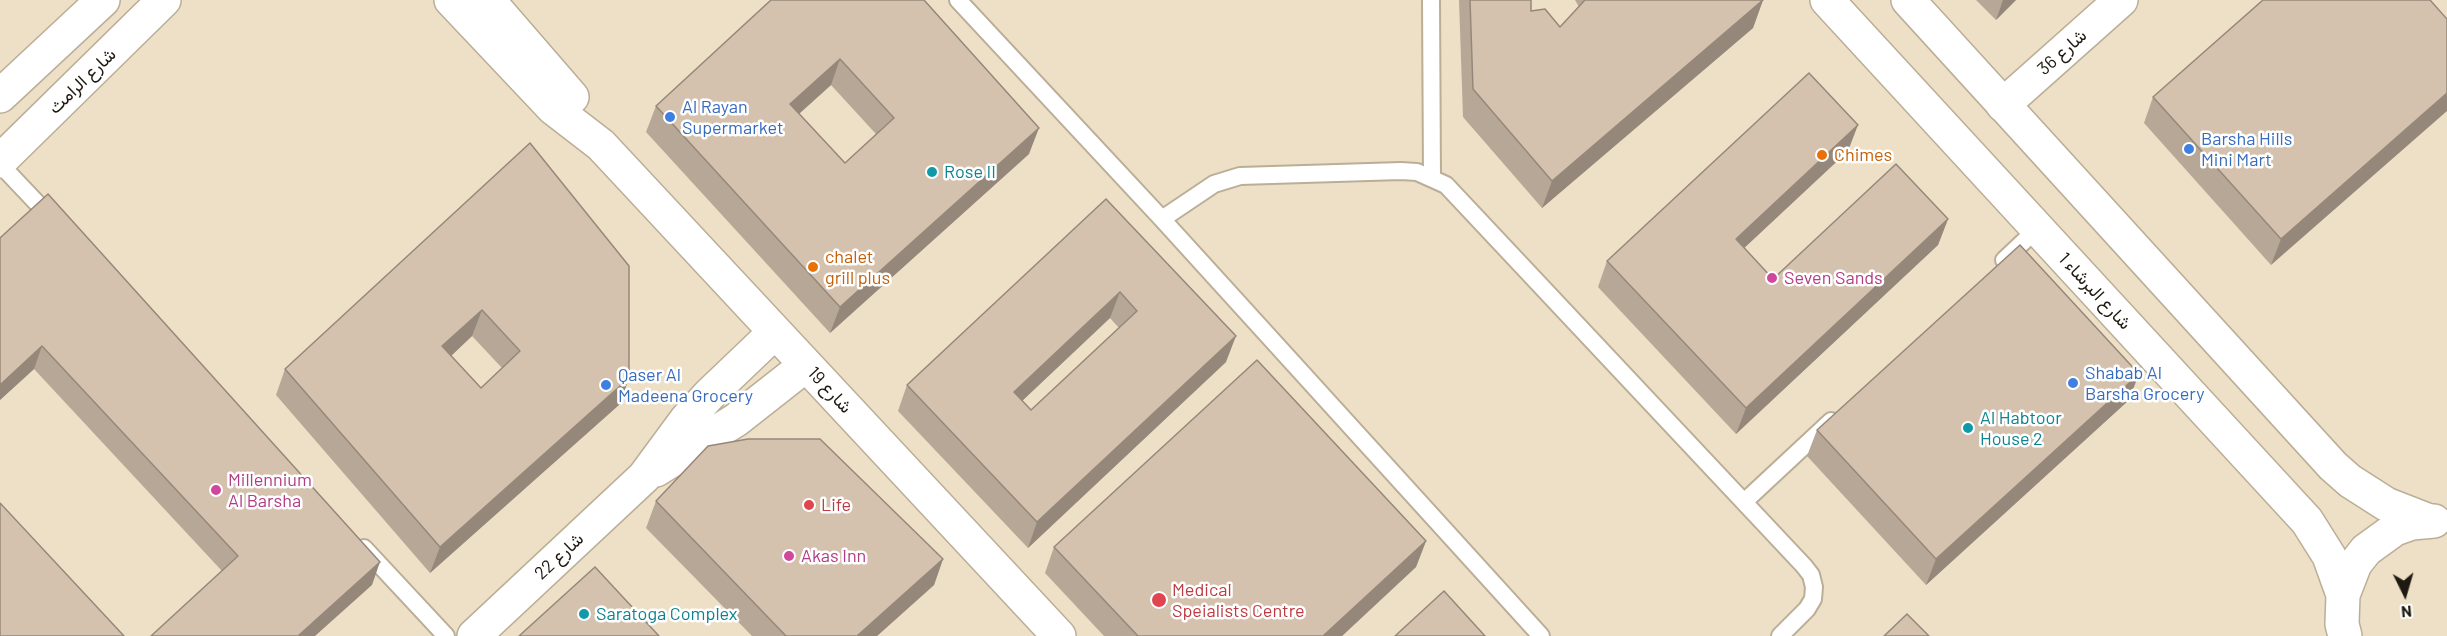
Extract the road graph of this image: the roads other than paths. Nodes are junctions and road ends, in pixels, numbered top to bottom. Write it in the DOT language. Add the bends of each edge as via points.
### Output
graph roads {
  1 [pos="103,0"];
  2 [pos="164,0"];
  3 [pos="452,0"];
  4 [pos="958,0"];
  5 [pos="1431,0"];
  6 [pos="1827,0"];
  7 [pos="1908,0"];
  8 [pos="2121,0"];
  9 [pos="491,2"];
  10 [pos="0,96"];
  11 [pos="2003,105"];
  12 [pos="600,145"];
  13 [pos="0,163"];
  14 [pos="1432,177"];
  15 [pos="1162,219"];
  16 [pos="2037,229"];
  17 [pos="65,233"];
  18 [pos="1994,269"];
  19 [pos="775,332"];
  20 [pos="806,365"];
  21 [pos="1839,414"];
  22 [pos="644,477"];
  23 [pos="1744,502"];
  24 [pos="2437,521"];
  25 [pos="349,533"];
  26 [pos="2343,623"];
  27 [pos="447,636"];
  28 [pos="474,636"];
  29 [pos="1059,636"];
  30 [pos="1541,636"];
  31 [pos="1780,636"];
  1 -- 10 [label="street"];
  2 -- 13 [label="street, شارع الرامث"];
  3 -- 12 [label="street, شارع 19" via="553,108"];
  4 -- 15 [label="lane"];
  5 -- 14 [label="lane"];
  6 -- 16 [label="street, شارع البرشاء 1"];
  7 -- 11 [label="street"];
  8 -- 11 [label="street, شارع 36"];
  9 -- 12 [label="street, شارع 19" via="570,94"];
  11 -- 24 [label="street" via="2333,466 2386,504"];
  12 -- 19 [label="street, شارع 19"];
  13 -- 17 [label="lane"];
  14 -- 15 [label="lane" via="1401,171 1240,176 1214,184"];
  14 -- 23 [label="lane" via="1457,196"];
  15 -- 30 [label="lane"];
  16 -- 18 [label="lane"];
  16 -- 26 [label="street, شارع البرشاء 1" via="2307,521 2329,556"];
  19 -- 20 [label="street, شارع 19"];
  19 -- 22 [label="street, شارع 22" via="686,420"];
  20 -- 22 [label="street, شارع 22" via="736,420"];
  20 -- 29 [label="street, شارع 19"];
  21 -- 23 [label="lane"];
  22 -- 28 [label="street, شارع 22"];
  23 -- 31 [label="lane" via="1811,575 1813,598"];
  24 -- 26 [label="street" via="2395,529 2366,549 2355,564"];
  25 -- 27 [label="lane"];
}
